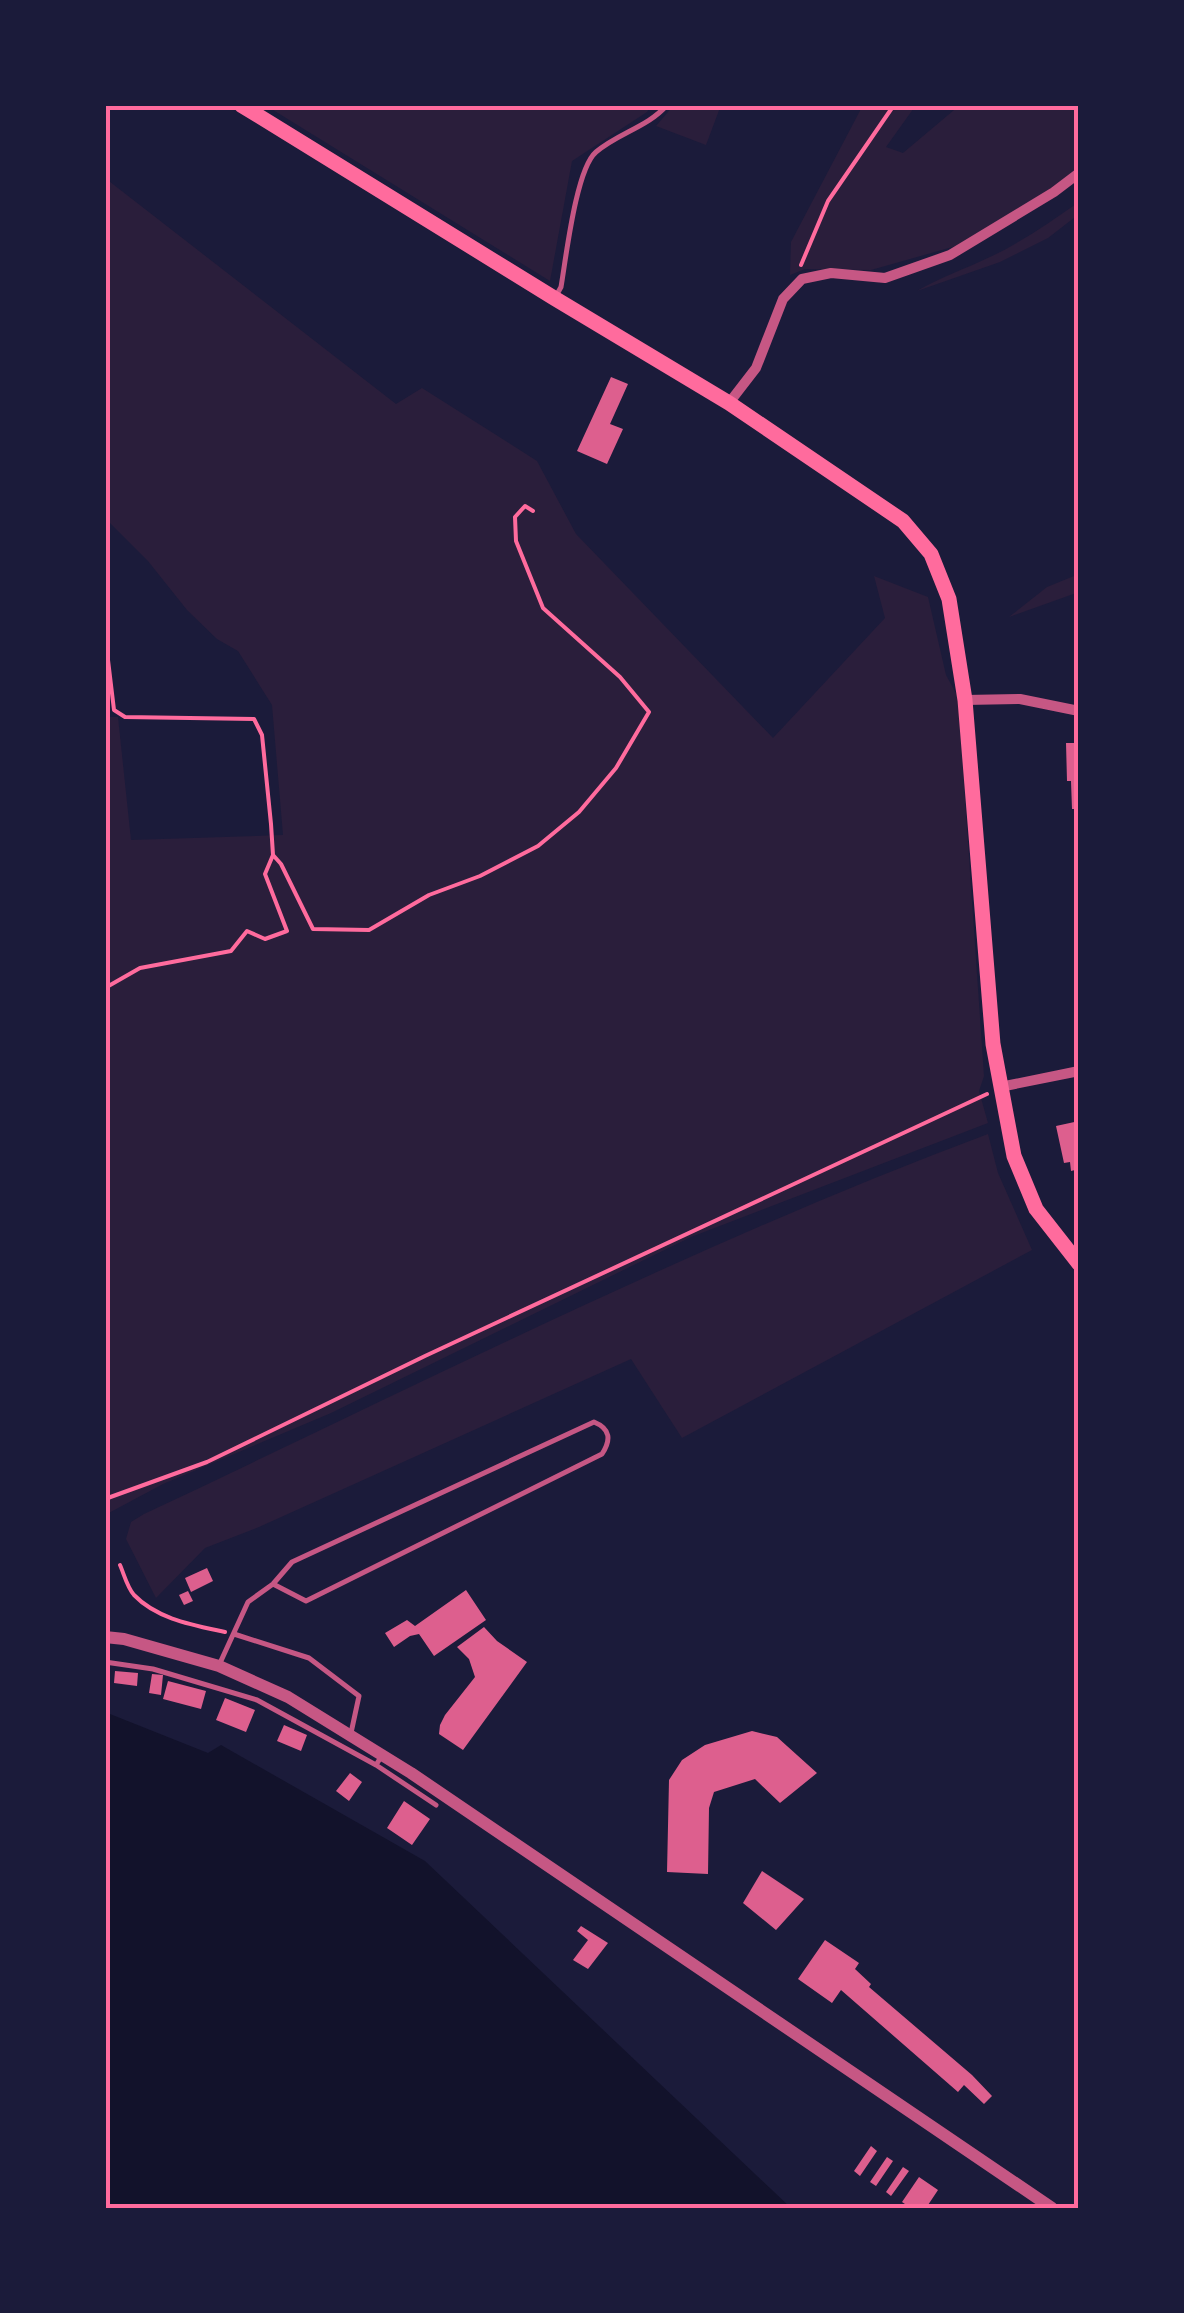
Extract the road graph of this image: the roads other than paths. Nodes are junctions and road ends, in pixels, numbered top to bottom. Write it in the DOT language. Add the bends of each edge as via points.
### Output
graph roads {
  1 [pos="241,105"];
  2 [pos="667,105"];
  3 [pos="1079,173"];
  4 [pos="558,293"];
  5 [pos="732,400"];
  6 [pos="965,700"];
  7 [pos="1079,711"];
  8 [pos="1079,1071"];
  9 [pos="1000,1087"];
  10 [pos="1079,1264"];
  11 [pos="273,1584"];
  12 [pos="234,1634"];
  13 [pos="105,1637"];
  14 [pos="105,1662"];
  15 [pos="219,1666"];
  16 [pos="350,1736"];
  17 [pos="379,1760"];
  18 [pos="436,1805"];
  19 [pos="1052,2208"];
  1 -- 4 [label="main road"];
  2 -- 4 [label="lane" via="593,154 581,178"];
  3 -- 5 [label="street" via="950,255 885,278 832,273 802,279 783,299 756,368"];
  4 -- 5 [label="main road"];
  5 -- 6 [label="main road" via="903,521 931,554 949,599"];
  6 -- 7 [label="street" via="1020,699"];
  6 -- 9 [label="main road"];
  8 -- 9 [label="street"];
  9 -- 10 [label="main road" via="1014,1156 1036,1208"];
  11 -- 11 [label="lane" via="292,1562 560,1436 594,1422 608,1433 602,1454 306,1601"];
  11 -- 12 [label="lane" via="248,1602"];
  12 -- 15 [label="lane"];
  12 -- 16 [label="lane" via="309,1658 358,1696"];
  13 -- 15 [label="street"];
  14 -- 17 [label="lane" via="257,1700"];
  15 -- 16 [label="street" via="288,1697"];
  16 -- 17 [label="street"];
  17 -- 18 [label="lane"];
  17 -- 19 [label="street" via="464,1809"];
}
